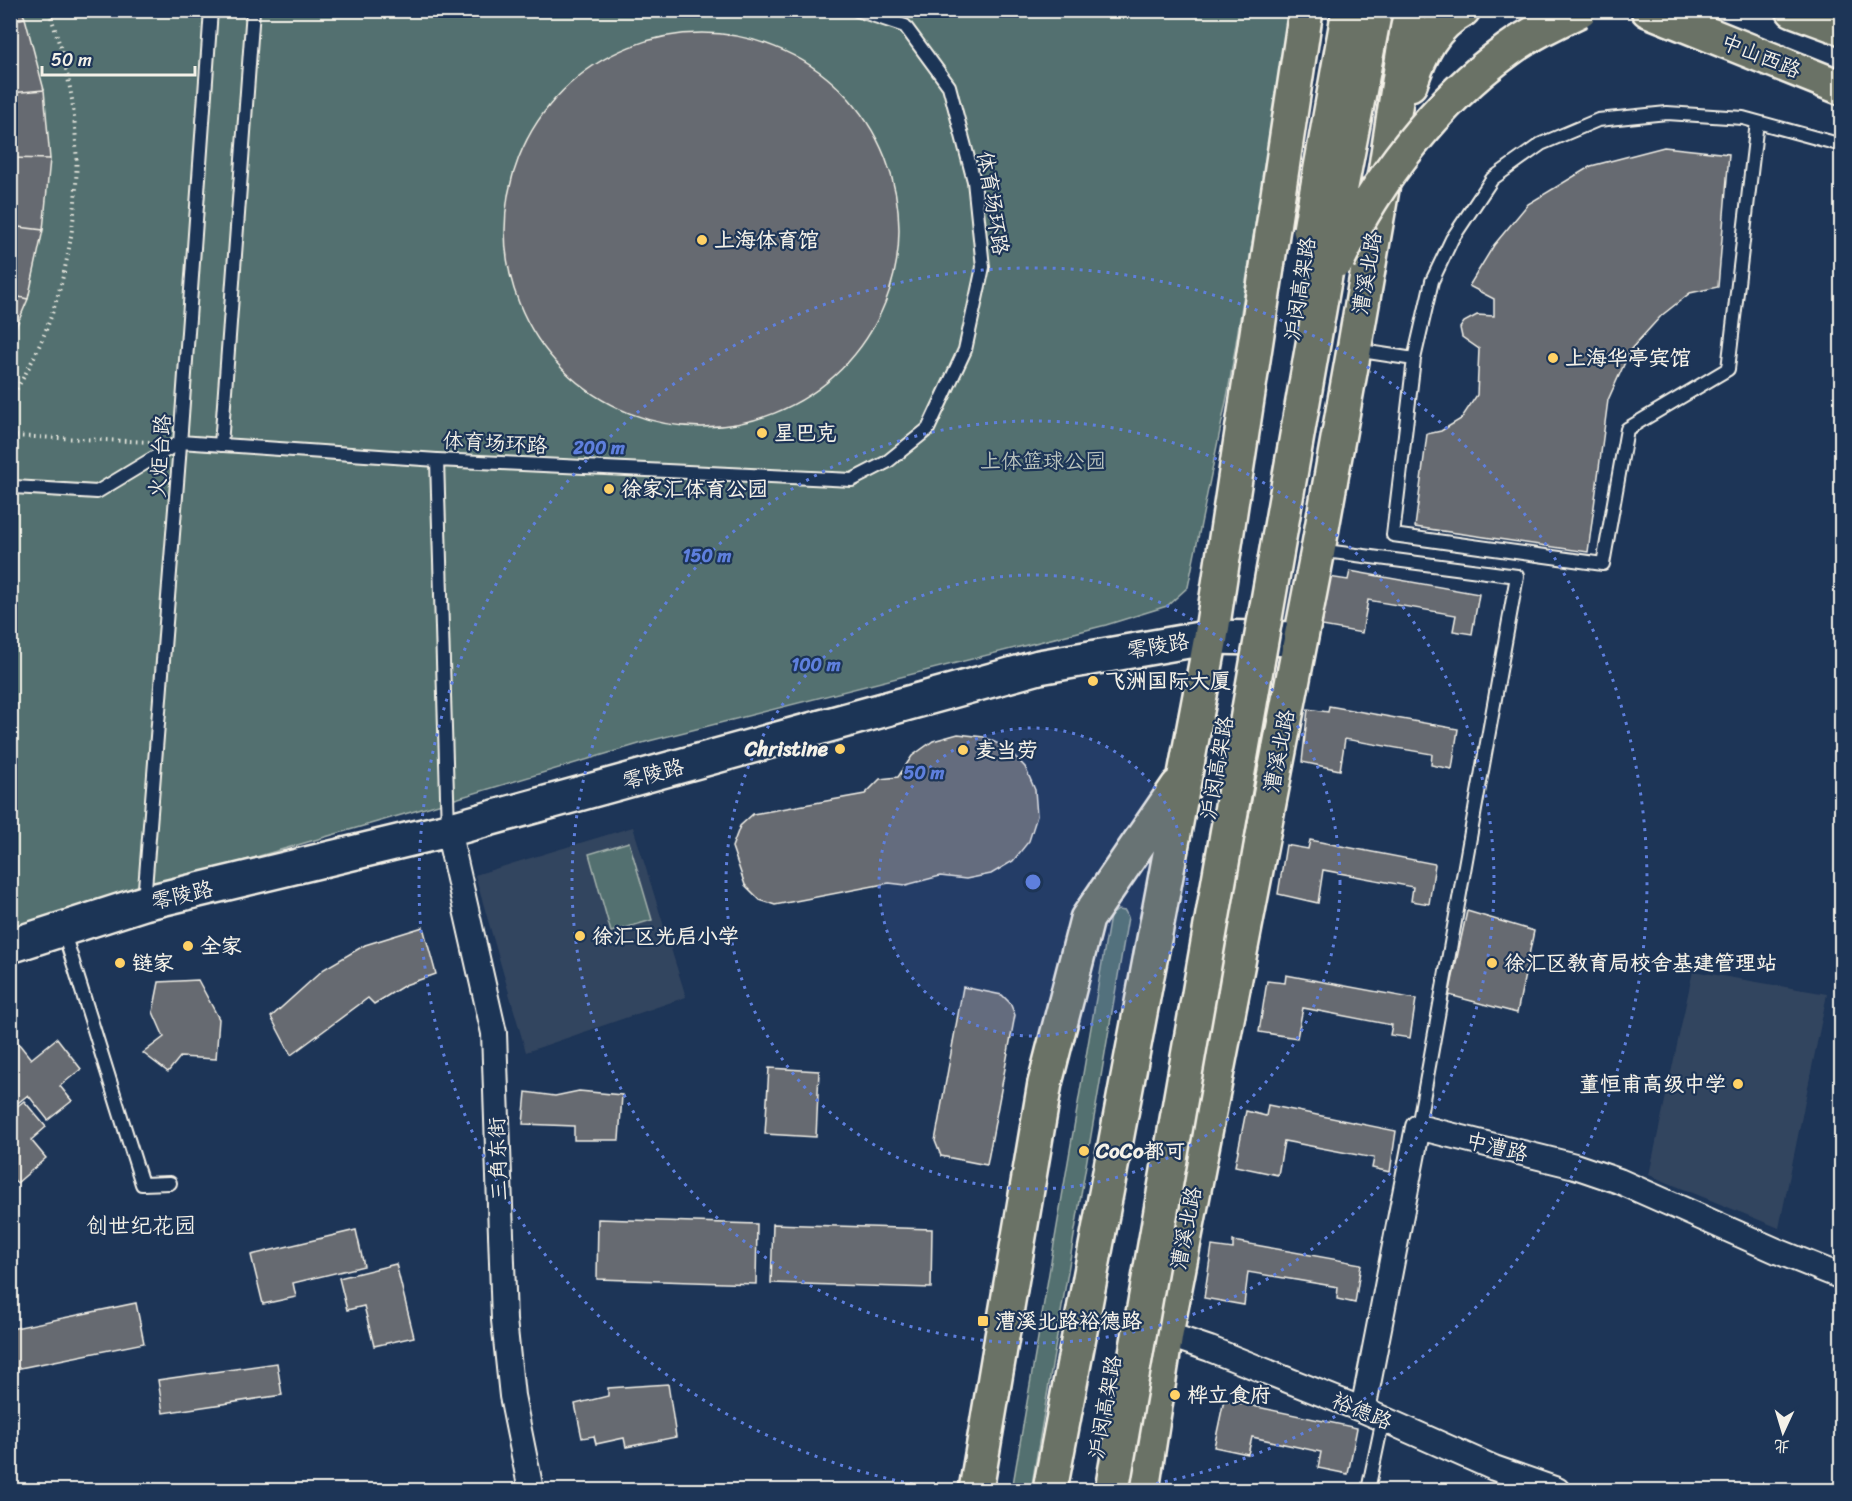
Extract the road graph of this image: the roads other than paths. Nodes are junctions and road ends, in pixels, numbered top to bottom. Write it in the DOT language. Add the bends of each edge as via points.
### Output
graph roads {
  1 [pos="211,10"];
  2 [pos="253,10"];
  3 [pos="857,10"];
  4 [pos="1306,10"];
  5 [pos="1349,10"];
  6 [pos="1375,10"];
  7 [pos="1410,10"];
  8 [pos="1463,10"];
  9 [pos="1580,10"];
  10 [pos="1648,10"];
  11 [pos="1793,10"];
  12 [pos="1842,28"];
  13 [pos="1842,88"];
  14 [pos="1757,122"];
  15 [pos="1842,145"];
  16 [pos="1386,166"];
  17 [pos="1317,318"];
  18 [pos="1354,350"];
  19 [pos="1414,359"];
  20 [pos="180,442"];
  21 [pos="221,445"];
  22 [pos="437,460"];
  23 [pos="10,490"];
  24 [pos="1317,550"];
  25 [pos="1211,637"];
  26 [pos="1300,639"];
  27 [pos="1185,774"];
  28 [pos="448,830"];
  29 [pos="144,903"];
  30 [pos="62,929"];
  31 [pos="10,946"];
  32 [pos="1418,1128"];
  33 [pos="170,1183"];
  34 [pos="1842,1277"];
  35 [pos="1166,1334"];
  36 [pos="1373,1414"];
  37 [pos="531,1491"];
  38 [pos="976,1491"];
  39 [pos="1050,1491"];
  40 [pos="1090,1491"];
  41 [pos="1112,1491"];
  42 [pos="1142,1491"];
  43 [pos="1368,1491"];
  44 [pos="1557,1491"];
  1 -- 20 [label="lane, 火炬台路"];
  2 -- 21 [label="lane"];
  3 -- 22 [label="lane, 体育场环路" via="905,26 948,86 974,181 983,267 965,350 928,429 887,462 852,480"];
  4 -- 25 [label="main road"];
  5 -- 40 [label="main road, 沪闵高架路, bridge"];
  6 -- 17 [label="main road, bridge"];
  7 -- 16 [label="main road, 漕溪北路"];
  8 -- 16 [label="main road" via="1444,23 1425,46 1401,110"];
  9 -- 17 [label="main road, bridge" via="1508,50 1473,78 1417,138 1359,218 1338,259"];
  10 -- 13 [label="main road, 中山西路"];
  11 -- 12 [label="main road"];
  14 -- 15 [label="lane"];
  14 -- 19 [label="lane" via="1667,113 1598,120 1541,144 1492,179 1452,238 1432,281"];
  14 -- 19 [label="lane" via="1728,369 1627,429 1603,564 1393,535"];
  16 -- 18 [label="main road, 漕溪北路"];
  17 -- 41 [label="main road, bridge"];
  18 -- 19 [label="lane"];
  18 -- 24 [label="main road, 漕溪北路"];
  20 -- 21 [label="lane, 体育场环路"];
  20 -- 23 [label="lane" via="98,492 14,487"];
  20 -- 29 [label="lane, 火炬台路"];
  21 -- 22 [label="lane, 体育场环路"];
  22 -- 28 [label="lane"];
  24 -- 26 [label="main road, 漕溪北路"];
  24 -- 32 [label="lane" via="1517,576"];
  25 -- 26 [label="street, 零陵路"];
  25 -- 27 [label="main road"];
  25 -- 28 [label="street, 零陵路" via="1039,668"];
  26 -- 35 [label="main road, 漕溪北路"];
  27 -- 38 [label="main road" via="1087,919 1046,1083"];
  27 -- 39 [label="main road"];
  28 -- 29 [label="street, 零陵路"];
  28 -- 37 [label="street, 三角东街" via="494,1033 504,1320 512,1396"];
  29 -- 30 [label="street, 零陵路"];
  30 -- 31 [label="street, 零陵路"];
  30 -- 33 [label="lane" via="142,1184"];
  32 -- 34 [label="street, 中漕路" via="1575,1166 1618,1181"];
  32 -- 36 [label="street"];
  35 -- 36 [label="street, 裕德路"];
  35 -- 42 [label="main road, 漕溪北路"];
  36 -- 43 [label="lane"];
  36 -- 44 [label="street, 裕德路" via="1494,1468"];
}
